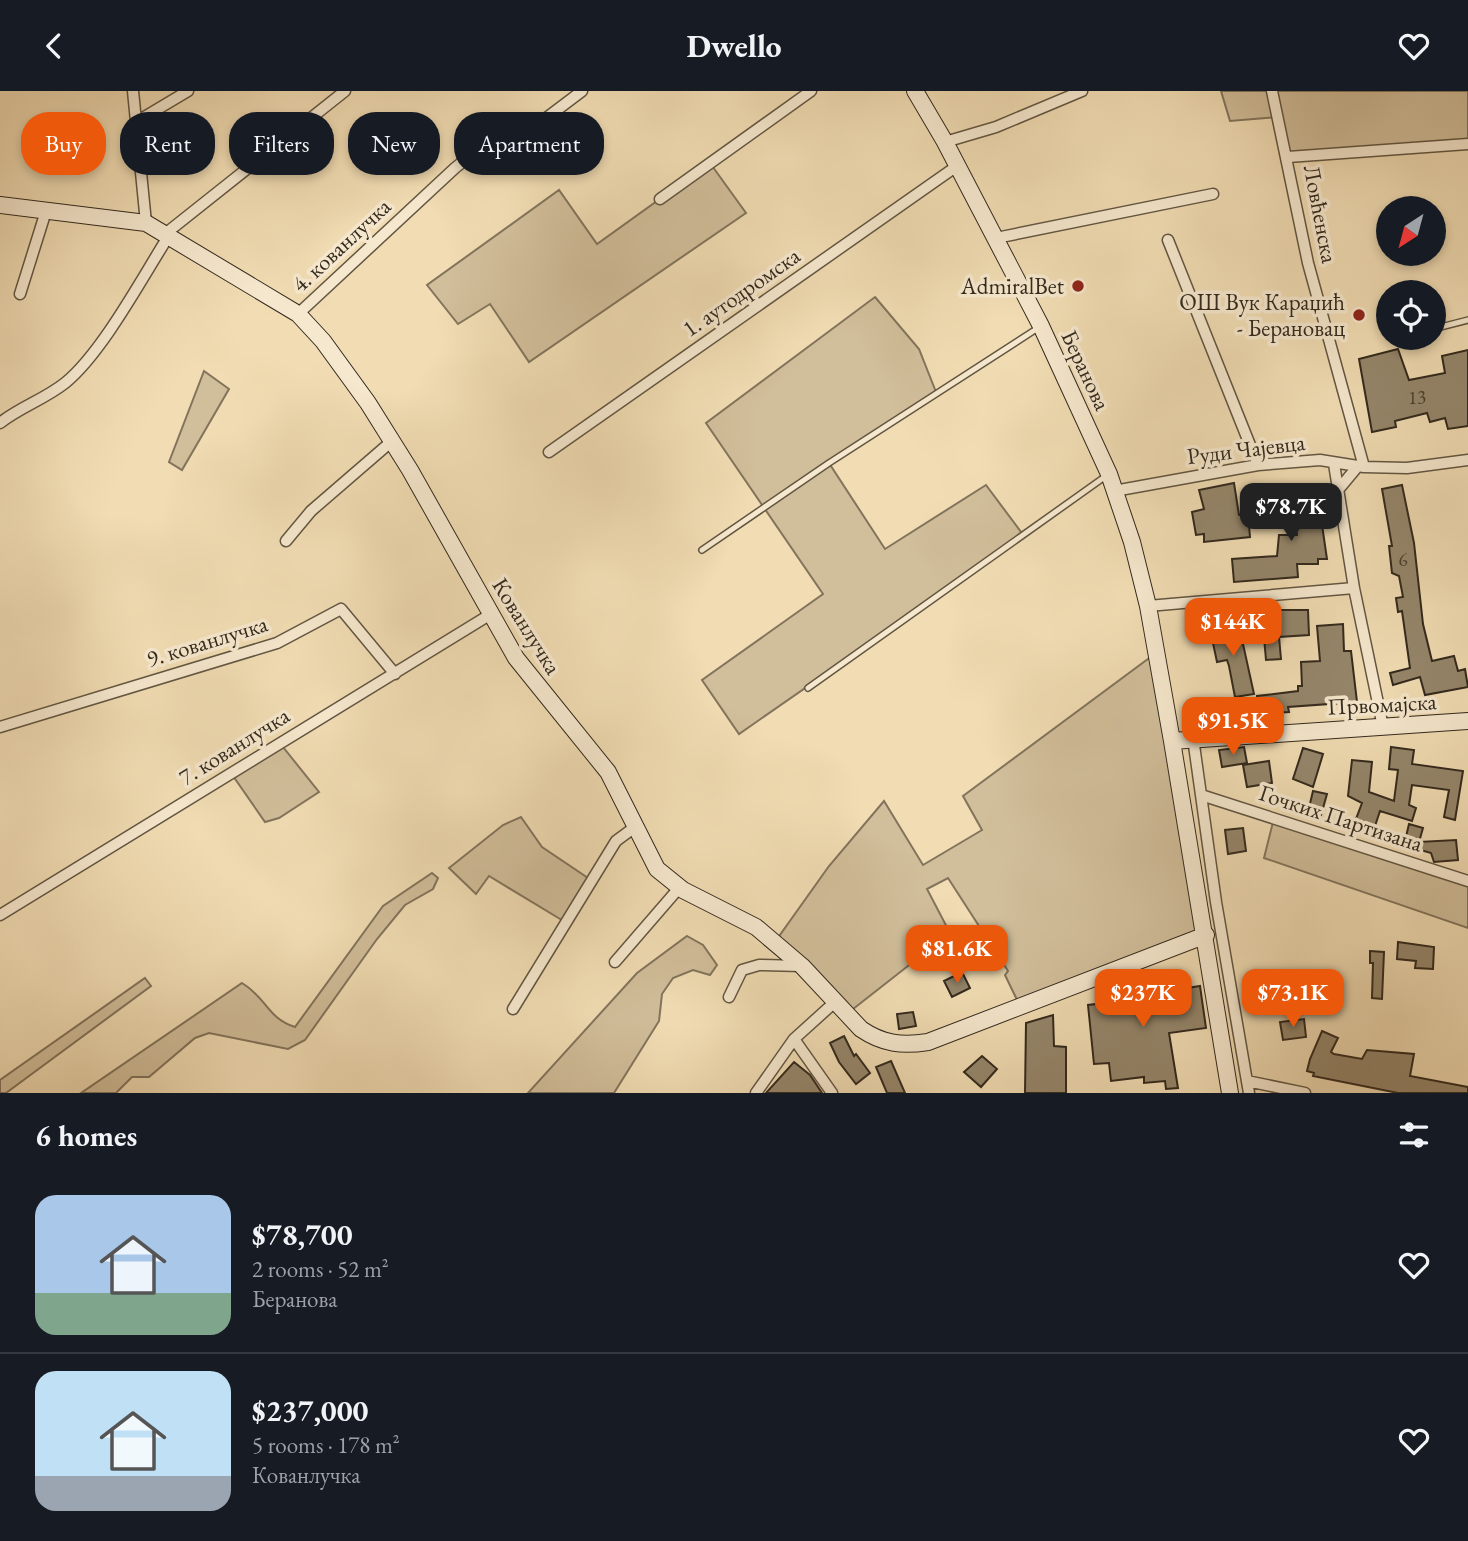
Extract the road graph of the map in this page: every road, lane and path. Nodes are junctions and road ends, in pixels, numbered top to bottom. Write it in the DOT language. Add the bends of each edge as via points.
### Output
graph roads {
  1 [pos="133,91"];
  2 [pos="188,91"];
  3 [pos="345,91"];
  4 [pos="582,91"];
  5 [pos="811,91"];
  6 [pos="908,91"];
  7 [pos="915,91"];
  8 [pos="1082,91"];
  9 [pos="1272,91"];
  10 [pos="135,112"];
  11 [pos="152,112"];
  12 [pos="941,135"];
  13 [pos="1468,144"];
  14 [pos="1288,157"];
  15 [pos="957,166"];
  16 [pos="141,175"];
  17 [pos="1213,194"];
  18 [pos="660,199"];
  19 [pos="0,205"];
  20 [pos="46,211"];
  21 [pos="146,223"];
  22 [pos="167,235"];
  23 [pos="996,238"];
  24 [pos="1168,240"];
  25 [pos="20,294"];
  26 [pos="298,314"];
  27 [pos="1468,320"];
  28 [pos="1041,326"];
  29 [pos="1446,326"];
  30 [pos="0,423"];
  31 [pos="393,441"];
  32 [pos="549,452"];
  33 [pos="1468,460"];
  34 [pos="1334,464"];
  35 [pos="1258,465"];
  36 [pos="1361,467"];
  37 [pos="1108,474"];
  38 [pos="1338,490"];
  39 [pos="1114,491"];
  40 [pos="286,541"];
  41 [pos="702,550"];
  42 [pos="1354,588"];
  43 [pos="1148,606"];
  44 [pos="491,614"];
  45 [pos="395,674"];
  46 [pos="808,688"];
  47 [pos="1468,721"];
  48 [pos="0,727"];
  49 [pos="1383,727"];
  50 [pos="1194,738"];
  51 [pos="1172,741"];
  52 [pos="1201,795"];
  53 [pos="635,827"];
  54 [pos="1468,881"];
  55 [pos="679,888"];
  56 [pos="0,915"];
  57 [pos="1206,935"];
  58 [pos="615,962"];
  59 [pos="802,966"];
  60 [pos="729,997"];
  61 [pos="836,1001"];
  62 [pos="513,1009"];
  63 [pos="794,1039"];
  64 [pos="1248,1087"];
  65 [pos="756,1093"];
  66 [pos="832,1093"];
  67 [pos="1230,1093"];
  68 [pos="1305,1093"];
  1 -- 10 [label="street"];
  2 -- 11 [label="street"];
  3 -- 22 [label="street"];
  4 -- 26 [label="street, 4. кованлучка" via="488,162 465,160"];
  5 -- 18 [label="street"];
  6 -- 12 [label="street"];
  7 -- 12 [label="street, Беранова"];
  8 -- 12 [label="street" via="996,127"];
  9 -- 14 [label="street, Ловћенска"];
  12 -- 15 [label="street, Беранова"];
  13 -- 14 [label="street"];
  14 -- 36 [label="street, Ловћенска" via="1308,263"];
  15 -- 23 [label="street, Беранова"];
  15 -- 32 [label="street, 1. аутодромска"];
  16 -- 21 [label="street"];
  17 -- 23 [label="street"];
  19 -- 20 [label="street, Кованлучка"];
  20 -- 21 [label="street, Кованлучка"];
  20 -- 25 [label="street"];
  21 -- 22 [label="street, Кованлучка"];
  22 -- 26 [label="street, Кованлучка"];
  22 -- 30 [label="street" via="113,325 65,383"];
  23 -- 28 [label="street, Беранова"];
  24 -- 35 [label="street"];
  26 -- 31 [label="street, Кованлучка" via="323,341"];
  27 -- 29 [label="lane"];
  28 -- 37 [label="street, Беранова"];
  28 -- 41 [label="lane"];
  31 -- 40 [label="street" via="311,511"];
  31 -- 44 [label="street, Кованлучка"];
  33 -- 36 [label="street, Руди Чајевца" via="1407,468"];
  34 -- 35 [label="street, Руди Чајевца" via="1320,460"];
  34 -- 36 [label="street, Руди Чајевца"];
  34 -- 38 [label="street"];
  35 -- 39 [label="street, Руди Чајевца"];
  36 -- 38 [label="street"];
  37 -- 39 [label="street, Беранова"];
  37 -- 46 [label="lane"];
  38 -- 42 [label="street"];
  39 -- 43 [label="street, Беранова"];
  42 -- 43 [label="street"];
  42 -- 49 [label="street"];
  43 -- 51 [label="street, Беранова"];
  44 -- 45 [label="street, 7. кованлучка"];
  44 -- 53 [label="street, Кованлучка" via="516,658 608,772"];
  45 -- 48 [label="street, 9. кованлучка" via="341,609 277,643"];
  45 -- 56 [label="street, 7. кованлучка"];
  47 -- 49 [label="street, Првомајска"];
  49 -- 50 [label="street, Првомајска"];
  50 -- 51 [label="street, Првомајска"];
  50 -- 52 [label="street"];
  51 -- 57 [label="street, Беранова"];
  52 -- 54 [label="street, Гочких Партизана"];
  52 -- 64 [label="street"];
  53 -- 55 [label="street, Кованлучка" via="657,869"];
  53 -- 62 [label="street" via="616,841"];
  55 -- 58 [label="street"];
  55 -- 59 [label="street, Кованлучка" via="756,927"];
  57 -- 61 [label="street, Кованлучка" via="928,1042 882,1042 861,1029"];
  57 -- 67 [label="street, Беранова"];
  59 -- 60 [label="street" via="759,965 741,970"];
  59 -- 61 [label="street, Кованлучка"];
  61 -- 63 [label="street"];
  63 -- 65 [label="street"];
  63 -- 66 [label="street"];
  64 -- 68 [label="street"];
}
